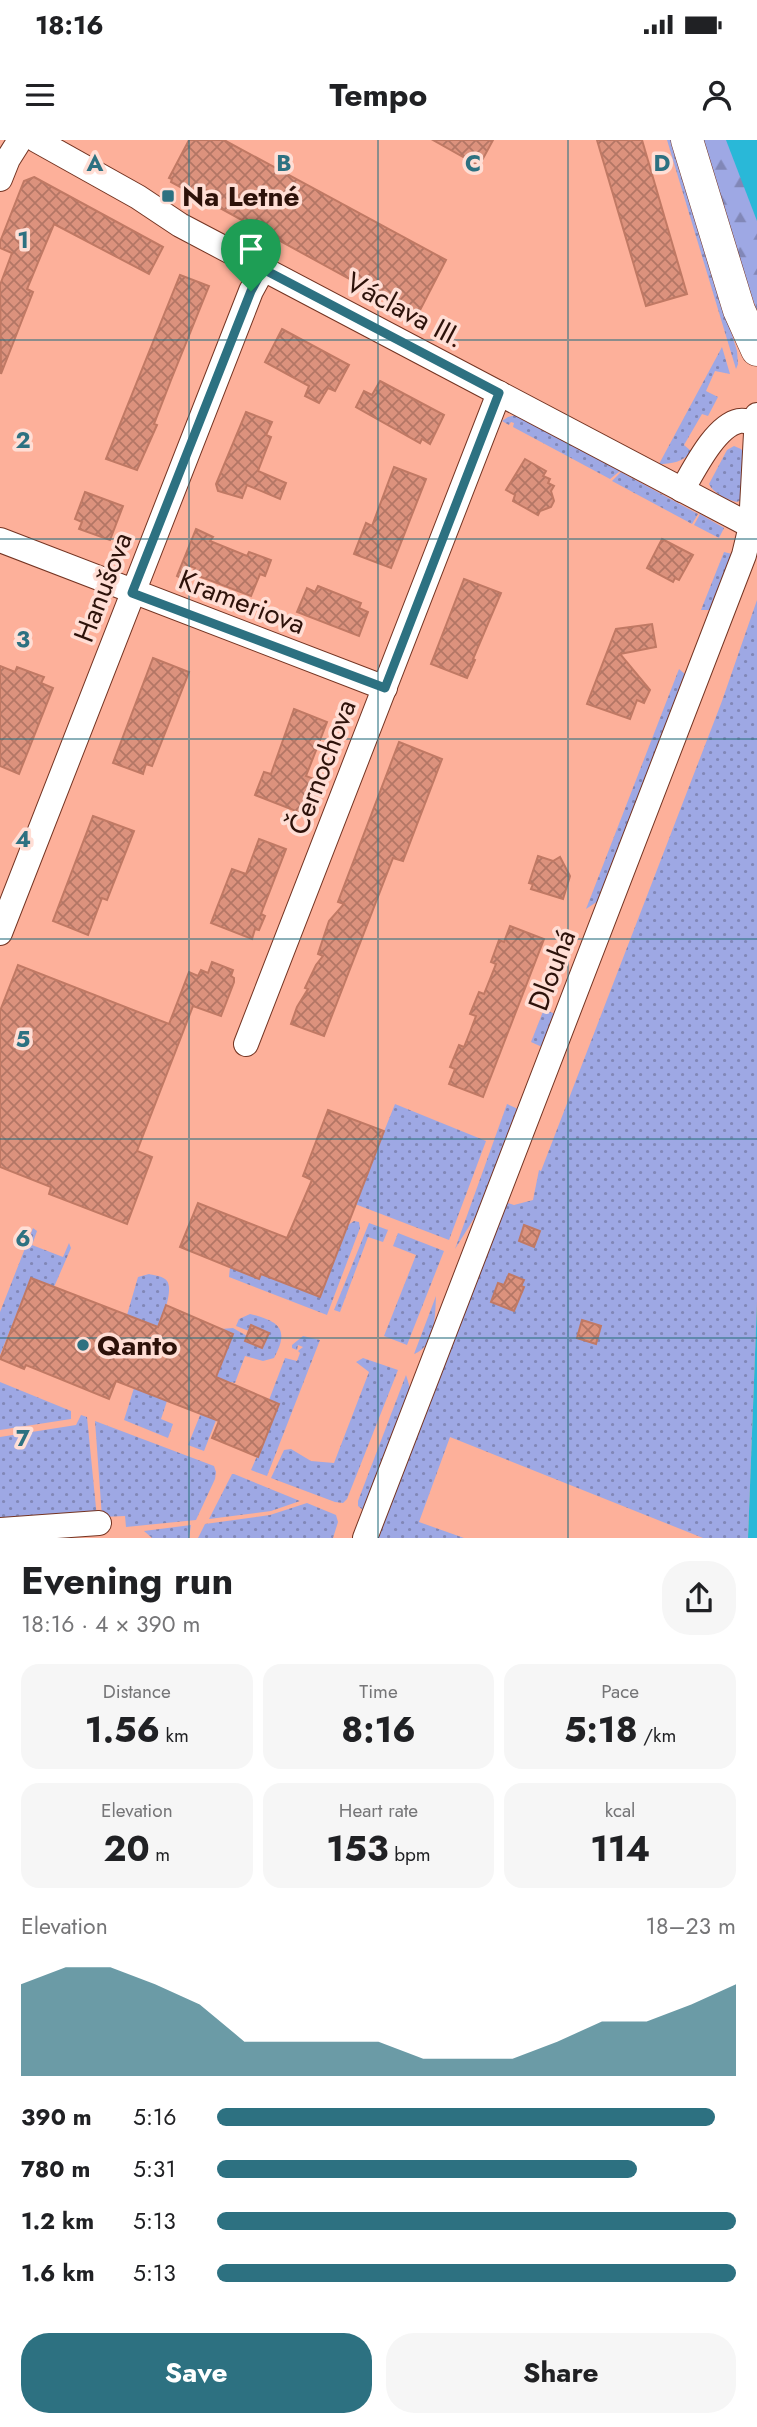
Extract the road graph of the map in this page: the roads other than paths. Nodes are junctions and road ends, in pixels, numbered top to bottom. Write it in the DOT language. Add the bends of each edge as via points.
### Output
graph roads {
  1 [pos="20,140"];
  2 [pos="36,140"];
  3 [pos="687,140"];
  4 [pos="0,179"];
  5 [pos="263,269"];
  6 [pos="757,350"];
  7 [pos="499,393"];
  8 [pos="756,419"];
  9 [pos="682,489"];
  10 [pos="751,526"];
  11 [pos="0,540"];
  12 [pos="132,593"];
  13 [pos="385,688"];
  14 [pos="1,931"];
  15 [pos="246,1044"];
  16 [pos="99,1523"];
  17 [pos="0,1530"];
  18 [pos="365,1538"];
  1 -- 4 [label="street"];
  2 -- 5 [label="street, Václava III."];
  3 -- 6 [label="main road" via="739,310"];
  5 -- 7 [label="street, Václava III."];
  5 -- 12 [label="street, Hanušova"];
  7 -- 9 [label="street, Václava III."];
  7 -- 13 [label="street, Černochova"];
  8 -- 9 [label="street" via="726,427"];
  8 -- 10 [label="street, Dlouhá"];
  9 -- 10 [label="street, Václava III."];
  10 -- 18 [label="street, Dlouhá" via="739,568"];
  11 -- 12 [label="street, Krameriova"];
  12 -- 13 [label="street, Krameriova"];
  12 -- 14 [label="street, Hanušova"];
  13 -- 15 [label="street, Černochova"];
  16 -- 17 [label="street"];
}
